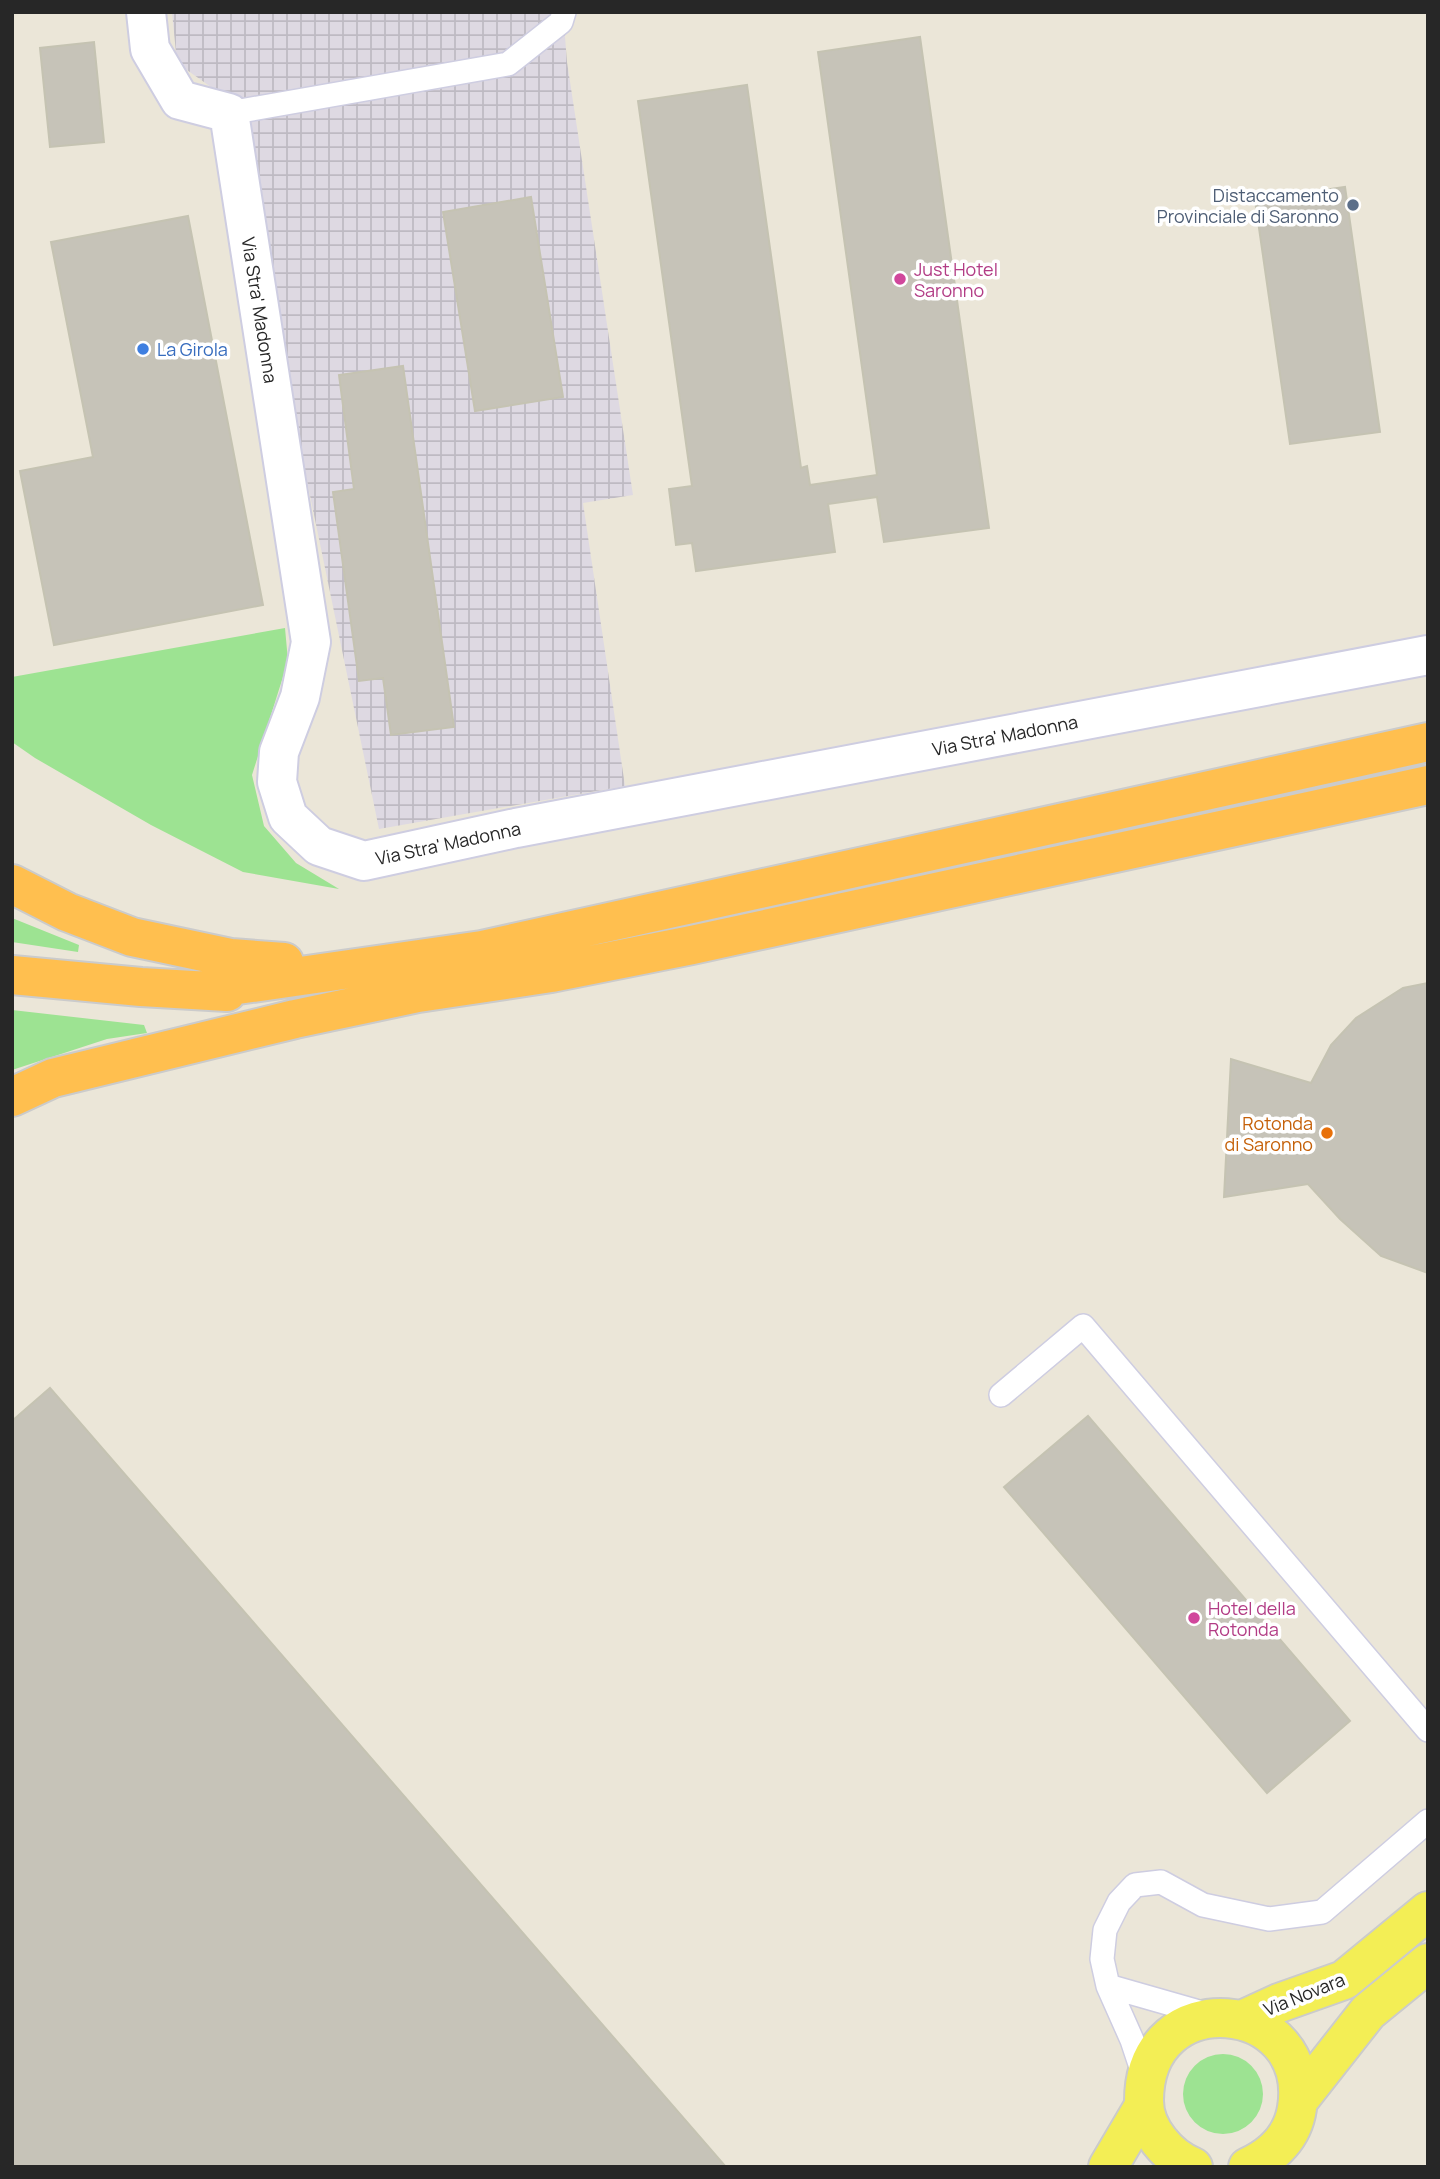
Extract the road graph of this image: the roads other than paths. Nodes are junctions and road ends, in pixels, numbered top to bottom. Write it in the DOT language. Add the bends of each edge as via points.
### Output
graph roads {
  1 [pos="146,12"];
  2 [pos="564,12"];
  3 [pos="229,113"];
  4 [pos="1428,655"];
  5 [pos="1428,742"];
  6 [pos="1428,785"];
  7 [pos="12,884"];
  8 [pos="12,975"];
  9 [pos="412,977"];
  10 [pos="12,1097"];
  11 [pos="1000,1395"];
  12 [pos="1428,1730"];
  13 [pos="1428,1821"];
  14 [pos="1428,1911"];
  15 [pos="1428,1963"];
  16 [pos="1108,1986"];
  17 [pos="1230,2018"];
  18 [pos="1145,2093"];
  19 [pos="1298,2101"];
  20 [pos="1108,2167"];
  21 [pos="1193,2167"];
  22 [pos="1248,2167"];
  1 -- 3 [label="street" via="150,49 180,100"];
  2 -- 3 [label="lane" via="561,22 508,64"];
  3 -- 4 [label="street, Via Stra' Madonna" via="311,642 300,697 279,752 277,782 288,817 319,846 364,861 516,828"];
  5 -- 9 [label="highway" via="516,943"];
  6 -- 9 [label="highway" via="551,973"];
  7 -- 9 [label="highway" via="132,937 231,958"];
  8 -- 9 [label="highway" via="141,988 315,997"];
  9 -- 10 [label="highway" via="295,1019 53,1078"];
  11 -- 12 [label="lane" via="1083,1326"];
  13 -- 16 [label="lane" via="1322,1912 1269,1919 1203,1905 1161,1882 1135,1885 1119,1902 1105,1930 1102,1959"];
  14 -- 17 [label="main road, Via Novara" via="1344,1980"];
  15 -- 19 [label="main road, Via Novara" via="1368,2012"];
  16 -- 17 [label="lane"];
  16 -- 18 [label="lane" via="1132,2040"];
  17 -- 18 [label="main road, Via Novara" via="1193,2022 1171,2035 1154,2056"];
  17 -- 19 [label="main road, Via Novara" via="1265,2030 1283,2046 1295,2070"];
  18 -- 20 [label="main road, Via Novara"];
  18 -- 21 [label="main road" via="1152,2131 1168,2151"];
  19 -- 22 [label="main road, Via Novara" via="1284,2141"];
}
